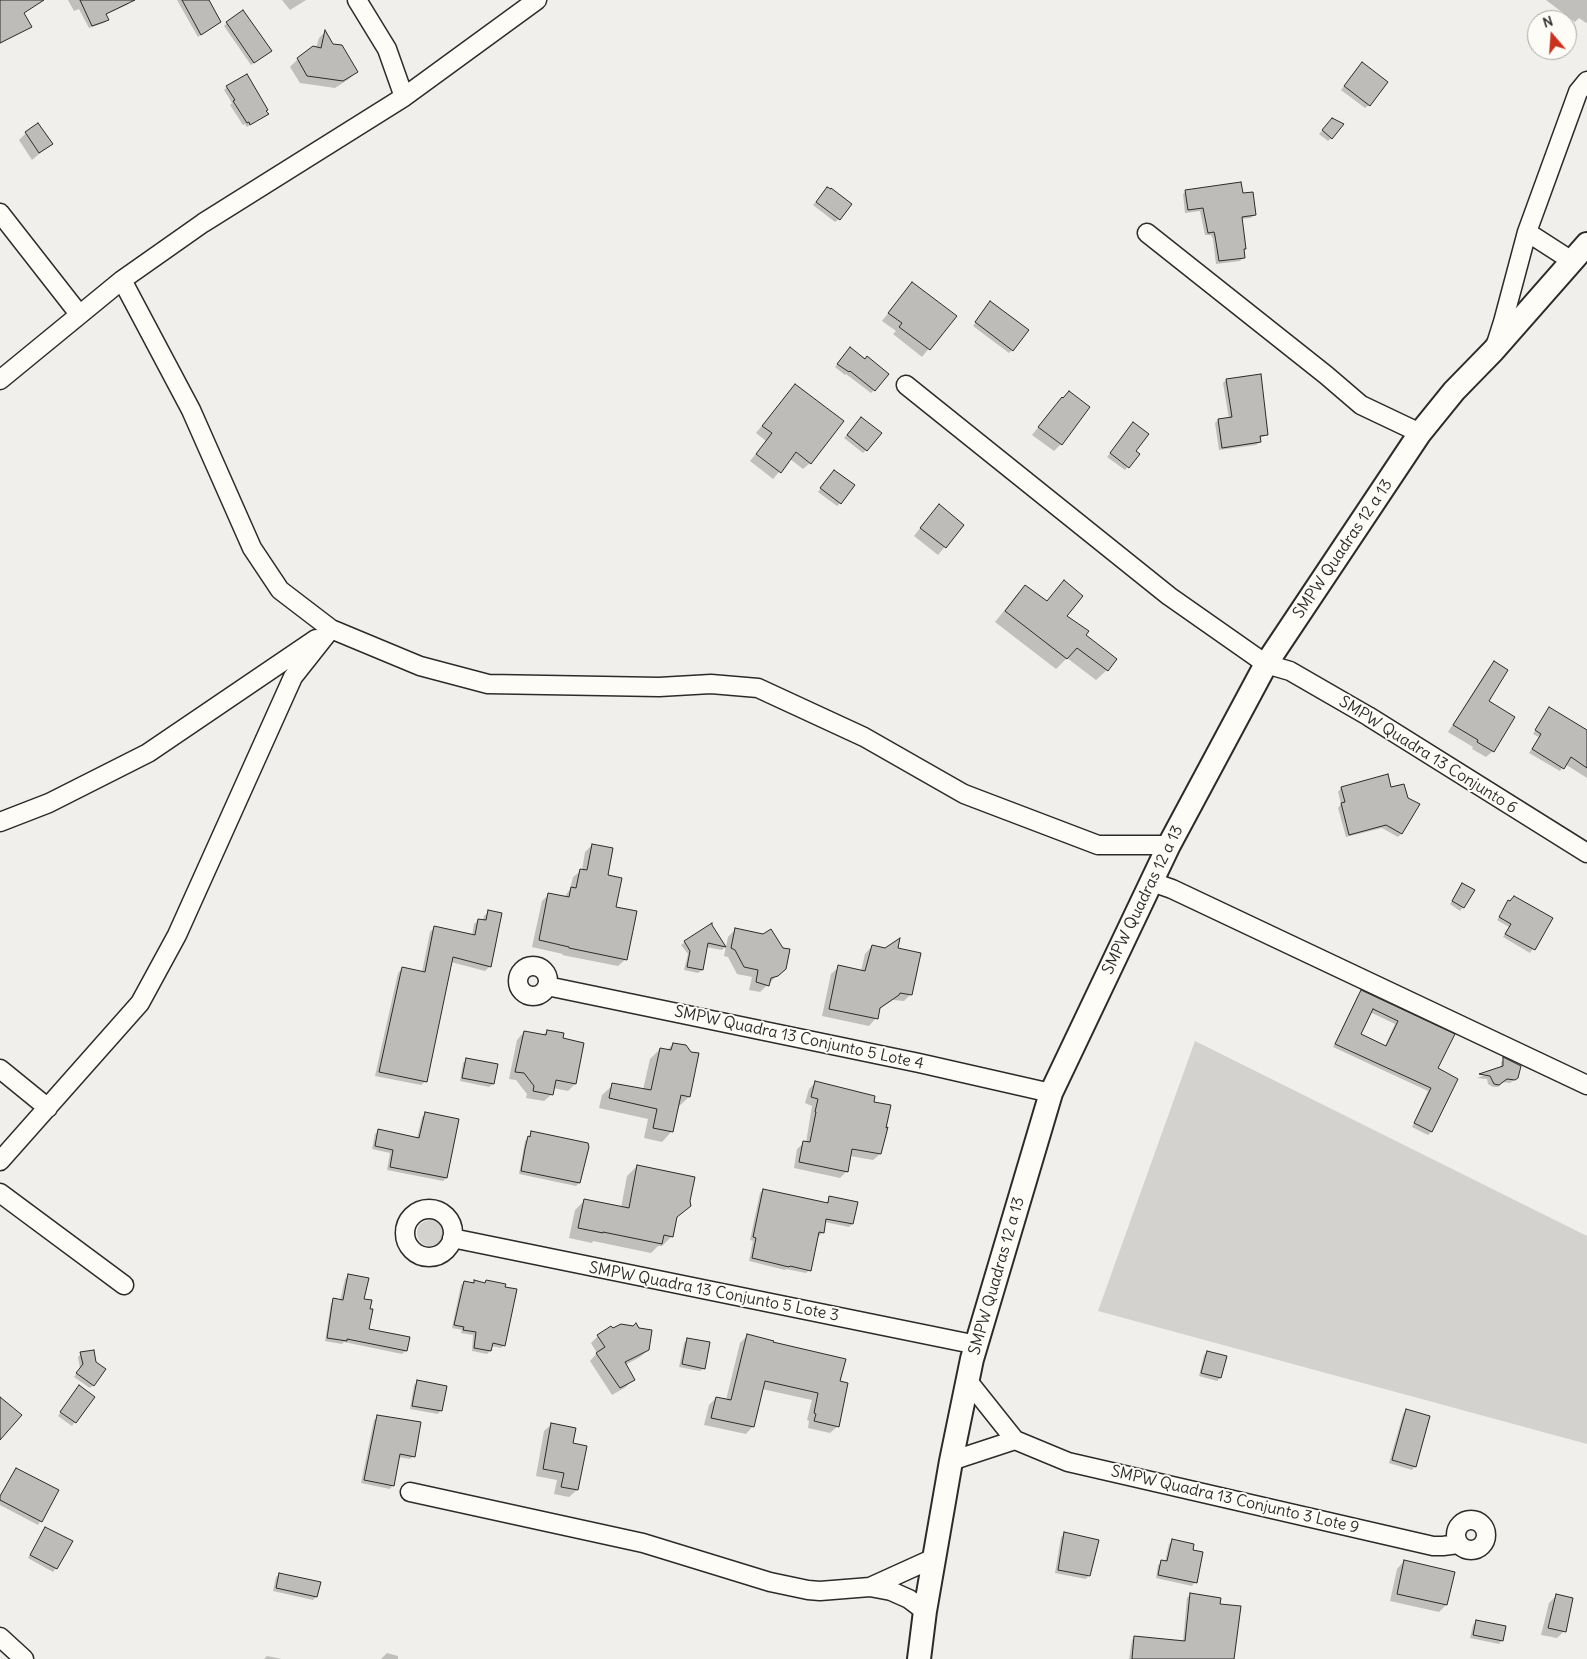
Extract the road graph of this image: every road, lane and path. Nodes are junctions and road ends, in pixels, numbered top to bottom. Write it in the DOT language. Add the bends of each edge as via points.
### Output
graph roads {
  1 [pos="357,0"];
  2 [pos="537,0"];
  3 [pos="1587,81"];
  4 [pos="404,97"];
  5 [pos="0,214"];
  6 [pos="1527,232"];
  7 [pos="1147,233"];
  8 [pos="1587,244"];
  9 [pos="1572,261"];
  10 [pos="122,280"];
  11 [pos="79,314"];
  12 [pos="1493,351"];
  13 [pos="0,380"];
  14 [pos="906,385"];
  15 [pos="1420,432"];
  16 [pos="331,629"];
  17 [pos="1266,664"];
  18 [pos="0,822"];
  19 [pos="1169,845"];
  20 [pos="1587,853"];
  21 [pos="1152,882"];
  22 [pos="547,986"];
  23 [pos="0,1069"];
  24 [pos="1587,1084"];
  25 [pos="1051,1093"];
  26 [pos="48,1108"];
  27 [pos="0,1161"];
  28 [pos="0,1193"];
  29 [pos="452,1238"];
  30 [pos="124,1284"];
  31 [pos="977,1345"];
  32 [pos="968,1381"];
  33 [pos="1015,1440"];
  34 [pos="951,1461"];
  35 [pos="410,1492"];
  36 [pos="1458,1544"];
  37 [pos="934,1558"];
  38 [pos="870,1587"];
  39 [pos="925,1611"];
  40 [pos="0,1637"];
  41 [pos="24,1659"];
  42 [pos="919,1659"];
  1 -- 4 [label="street" via="387,49"];
  2 -- 4 [label="street"];
  3 -- 6 [label="street" via="1578,92"];
  4 -- 10 [label="street" via="203,223"];
  5 -- 11 [label="street"];
  6 -- 9 [label="street"];
  6 -- 12 [label="street"];
  7 -- 15 [label="street" via="1361,405"];
  8 -- 9 [label="street, SMPW Quadras 12 a 13"];
  9 -- 12 [label="street, SMPW Quadras 12 a 13"];
  10 -- 11 [label="street"];
  10 -- 16 [label="street" via="192,410 252,548 280,590"];
  11 -- 13 [label="street"];
  12 -- 15 [label="street, SMPW Quadras 12 a 13"];
  14 -- 17 [label="street, SMPW Quadra 13 Conjunto 6" via="1169,596"];
  15 -- 17 [label="street, SMPW Quadras 12 a 13"];
  16 -- 18 [label="street" via="148,754 49,803"];
  16 -- 19 [label="street" via="420,666 488,684 659,687 711,684 758,688 864,737 964,794 1098,846"];
  16 -- 26 [label="street" via="294,677 177,935 140,1004"];
  17 -- 19 [label="street, SMPW Quadras 12 a 13"];
  17 -- 20 [label="street, SMPW Quadra 13 Conjunto 6" via="1290,671 1368,716"];
  19 -- 21 [label="street, SMPW Quadras 12 a 13"];
  21 -- 24 [label="street"];
  21 -- 25 [label="street, SMPW Quadras 12 a 13"];
  22 -- 25 [label="street, SMPW Quadra 13 Conjunto 5 Lote 4"];
  23 -- 26 [label="street"];
  25 -- 31 [label="street, SMPW Quadras 12 a 13"];
  26 -- 27 [label="street"];
  28 -- 30 [label="street"];
  29 -- 31 [label="street, SMPW Quadra 13 Conjunto 5 Lote 3"];
  31 -- 32 [label="street, SMPW Quadras 12 a 13"];
  32 -- 33 [label="street, SMPW Quadra 13 Conjunto 3 Lote 9"];
  32 -- 34 [label="street, SMPW Quadras 12 a 13"];
  33 -- 34 [label="street"];
  33 -- 36 [label="street, SMPW Quadra 13 Conjunto 3 Lote 9" via="1068,1462 1433,1546"];
  34 -- 37 [label="street, SMPW Quadras 12 a 13"];
  35 -- 38 [label="street" via="643,1543 770,1582 808,1590 820,1592"];
  37 -- 38 [label="street"];
  37 -- 39 [label="street, SMPW Quadras 12 a 13"];
  38 -- 39 [label="street" via="891,1591"];
  39 -- 42 [label="street, SMPW Quadras 12 a 13"];
  40 -- 41 [label="street"];
}
